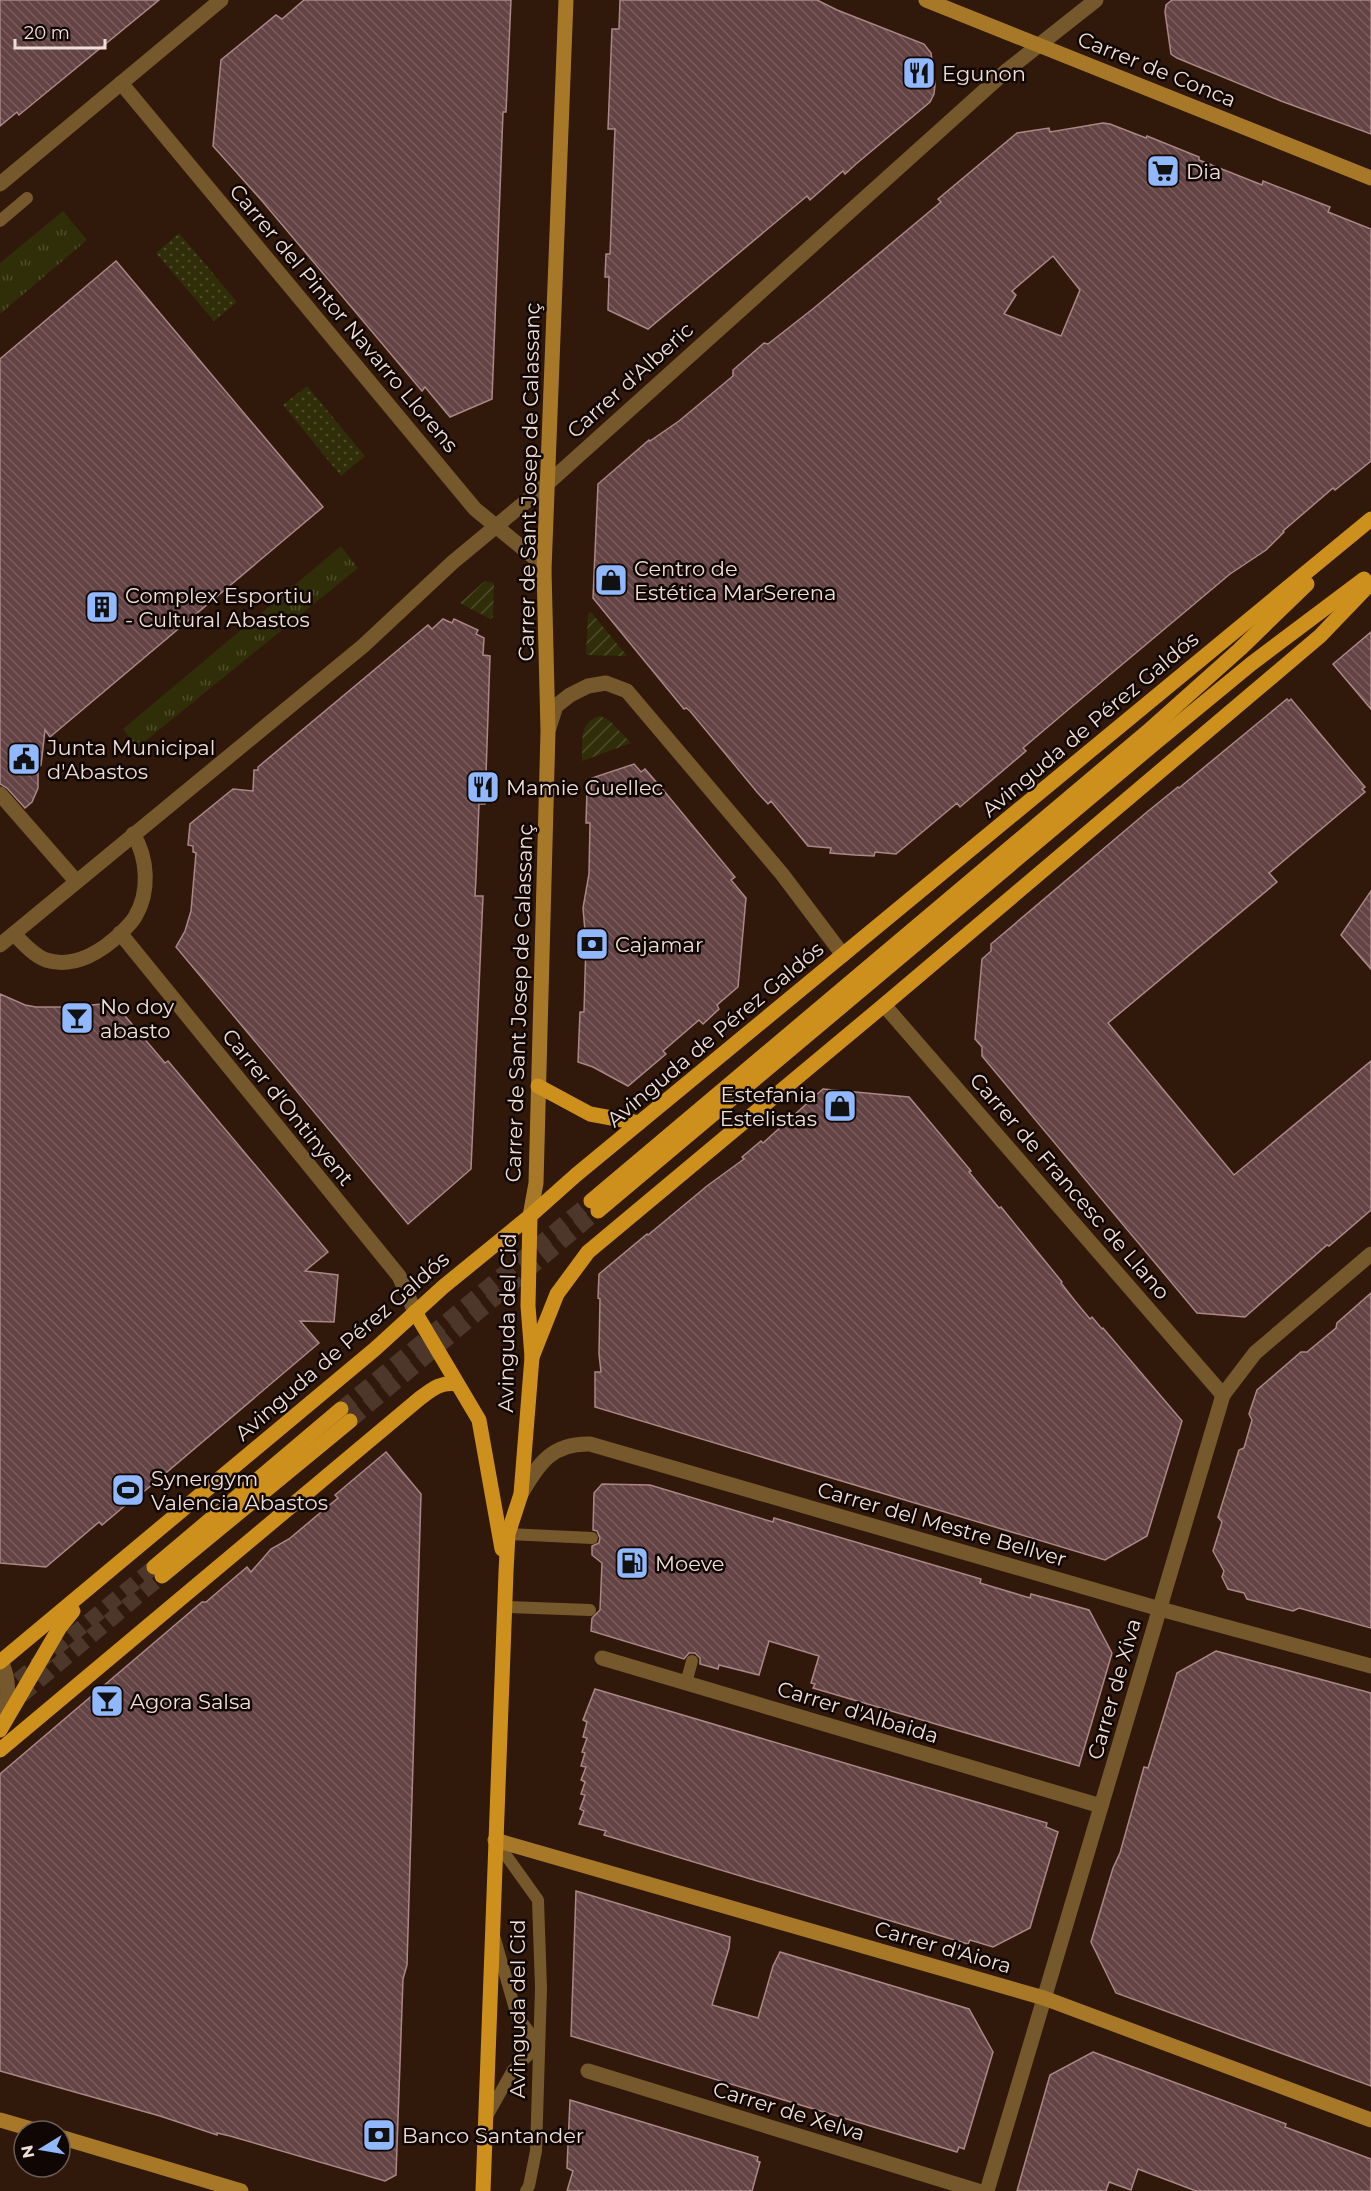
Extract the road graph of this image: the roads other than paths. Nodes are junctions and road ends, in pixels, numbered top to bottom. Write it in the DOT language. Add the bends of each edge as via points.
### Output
graph roads {
  1 [pos="221,0"];
  2 [pos="566,0"];
  3 [pos="926,0"];
  4 [pos="1096,0"];
  5 [pos="1038,44"];
  6 [pos="121,83"];
  7 [pos="1371,178"];
  8 [pos="0,184"];
  9 [pos="27,198"];
  10 [pos="0,221"];
  11 [pos="547,484"];
  12 [pos="1371,520"];
  13 [pos="495,527"];
  14 [pos="544,570"];
  15 [pos="1371,574"];
  16 [pos="1371,583"];
  17 [pos="548,731"];
  18 [pos="0,794"];
  19 [pos="133,834"];
  20 [pos="76,881"];
  21 [pos="120,933"];
  22 [pos="14,934"];
  23 [pos="0,945"];
  24 [pos="843,955"];
  25 [pos="885,1005"];
  26 [pos="538,1086"];
  27 [pos="639,1123"];
  28 [pos="530,1216"];
  29 [pos="1371,1254"];
  30 [pos="415,1312"];
  31 [pos="532,1357"];
  32 [pos="457,1384"];
  33 [pos="1223,1395"];
  34 [pos="345,1415"];
  35 [pos="521,1494"];
  36 [pos="508,1534"];
  37 [pos="592,1538"];
  38 [pos="158,1572"];
  39 [pos="506,1572"];
  40 [pos="92,1587"];
  41 [pos="505,1607"];
  42 [pos="1160,1609"];
  43 [pos="590,1610"];
  44 [pos="603,1658"];
  45 [pos="0,1661"];
  46 [pos="692,1661"];
  47 [pos="1371,1666"];
  48 [pos="686,1683"];
  49 [pos="0,1729"];
  50 [pos="0,1750"];
  51 [pos="1101,1806"];
  52 [pos="495,1840"];
  53 [pos="492,1929"];
  54 [pos="1044,1998"];
  55 [pos="538,2045"];
  56 [pos="588,2071"];
  57 [pos="485,2120"];
  58 [pos="1371,2120"];
  59 [pos="72,2141"];
  60 [pos="241,2191"];
  61 [pos="483,2191"];
  62 [pos="526,2191"];
  63 [pos="978,2191"];
  64 [pos="987,2191"];
  1 -- 6 [label="street"];
  2 -- 11 [label="main road, Carrer de Sant Josep de Calassanç"];
  3 -- 5 [label="main road, Carrer de Conca"];
  4 -- 5 [label="street, Carrer d'Alberic"];
  5 -- 7 [label="main road, Carrer de Conca"];
  5 -- 11 [label="street, Carrer d'Alberic"];
  6 -- 8 [label="street"];
  6 -- 13 [label="street, Carrer del Pintor Navarro Llorens" via="475,509"];
  9 -- 10 [label="lane"];
  11 -- 13 [label="street, Carrer d'Alberic"];
  11 -- 14 [label="main road, Carrer de Sant Josep de Calassanç"];
  12 -- 15 [label="main road, Avinguda de Pérez Galdós" via="1240,649 1147,732 595,1206 1251,664"];
  12 -- 24 [label="main road, Avinguda de Pérez Galdós"];
  13 -- 14 [label="street, Carrer del Pintor Navarro Llorens"];
  13 -- 19 [label="street, Carrer d'Alberic" via="363,646"];
  14 -- 17 [label="main road, Carrer de Sant Josep de Calassanç"];
  16 -- 25 [label="main road" via="1320,636"];
  17 -- 24 [label="street" via="556,706 570,695 606,683 627,691 782,874"];
  17 -- 26 [label="main road, Carrer de Sant Josep de Calassanç"];
  18 -- 20 [label="street"];
  19 -- 20 [label="street, Carrer d'Alberic"];
  19 -- 21 [label="street" via="141,847 146,870 145,890 135,918"];
  20 -- 22 [label="street, Carrer d'Alberic"];
  21 -- 22 [label="street" via="93,955 64,963 44,959"];
  21 -- 30 [label="street, Carrer d'Ontinyent" via="399,1276"];
  22 -- 23 [label="street, Carrer d'Alberic"];
  24 -- 27 [label="main road, Avinguda de Pérez Galdós"];
  25 -- 31 [label="main road" via="588,1252 557,1293"];
  25 -- 33 [label="street, Carrer de Francesc de Llano"];
  26 -- 27 [label="main road" via="590,1114"];
  26 -- 28 [label="main road, Carrer de Sant Josep de Calassanç" via="536,1183"];
  27 -- 28 [label="main road, Avinguda de Pérez Galdós"];
  28 -- 30 [label="main road, Avinguda de Pérez Galdós"];
  28 -- 31 [label="main road, Avinguda del Cid" via="528,1306"];
  29 -- 33 [label="street, Carrer de Xiva" via="1255,1353"];
  30 -- 32 [label="main road, Avinguda del Cid"];
  30 -- 40 [label="main road, Avinguda de Pérez Galdós"];
  31 -- 35 [label="main road, Avinguda del Cid"];
  32 -- 39 [label="main road, Avinguda del Cid" via="480,1420"];
  32 -- 50 [label="main road" via="437,1386 419,1399"];
  33 -- 42 [label="street, Carrer de Xiva"];
  34 -- 38 [label="main road"];
  35 -- 36 [label="main road, Avinguda del Cid"];
  35 -- 42 [label="street, Carrer del Mestre Bellver" via="548,1457 568,1445 590,1444"];
  36 -- 37 [label="lane"];
  36 -- 39 [label="main road, Avinguda del Cid"];
  39 -- 41 [label="main road, Avinguda del Cid"];
  40 -- 45 [label="main road, Avinguda de Pérez Galdós"];
  40 -- 49 [label="main road, Avinguda de Pérez Galdós" via="60,1627"];
  41 -- 43 [label="lane"];
  41 -- 52 [label="main road, Avinguda del Cid"];
  42 -- 47 [label="street, Carrer del Mestre Bellver"];
  42 -- 51 [label="street, Carrer de Xiva"];
  44 -- 48 [label="street, Carrer d'Albaida"];
  45 -- 49 [label="street" via="7,1675 6,1710"];
  46 -- 48 [label="lane"];
  48 -- 51 [label="street, Carrer d'Albaida"];
  51 -- 54 [label="street, Carrer de Xiva"];
  52 -- 53 [label="main road, Avinguda del Cid"];
  52 -- 54 [label="main road, Carrer d'Aiora"];
  52 -- 55 [label="lane, Avinguda del Cid" via="538,1900"];
  53 -- 55 [label="lane" via="517,2016"];
  53 -- 57 [label="main road, Avinguda del Cid"];
  54 -- 58 [label="main road, Carrer d'Aiora"];
  54 -- 64 [label="street, Carrer de Xiva"];
  55 -- 57 [label="lane" via="513,2070"];
  55 -- 62 [label="lane, Avinguda del Cid" via="536,2151"];
  56 -- 63 [label="street, Carrer de Xelva"];
  57 -- 61 [label="main road, Avinguda del Cid"];
  59 -- 60 [label="main road"];
}
